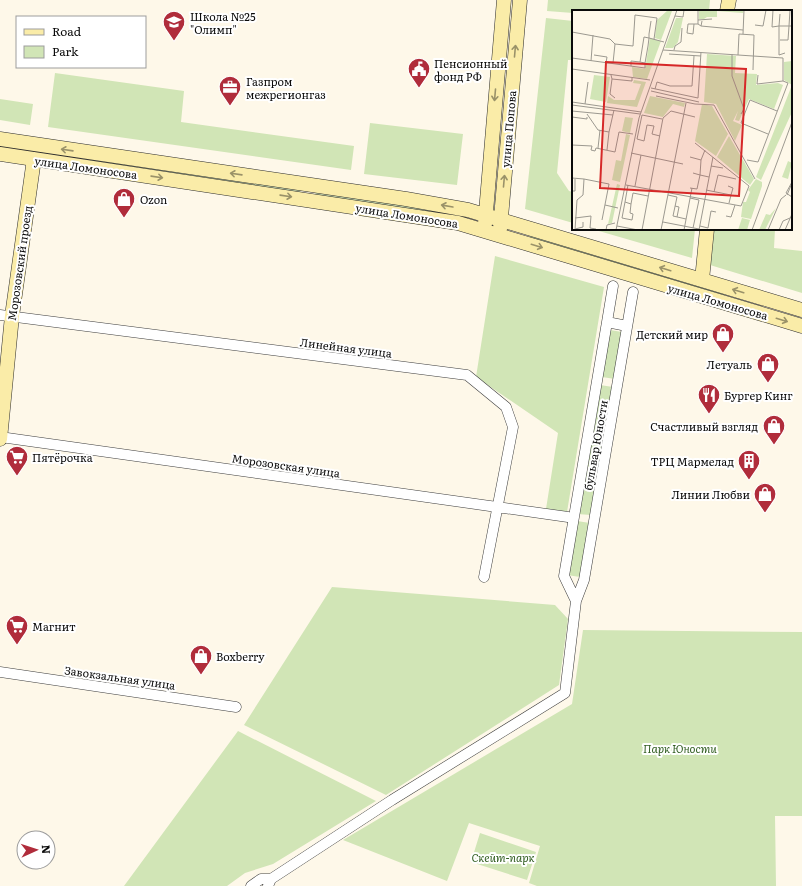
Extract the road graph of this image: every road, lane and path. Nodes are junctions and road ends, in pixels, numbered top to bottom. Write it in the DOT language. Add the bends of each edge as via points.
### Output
graph roads {
  1 [pos="504,0"];
  2 [pos="520,0"];
  3 [pos="728,0"];
  4 [pos="727,10"];
  5 [pos="0,140"];
  6 [pos="0,154"];
  7 [pos="34,159"];
  8 [pos="309,185"];
  9 [pos="307,199"];
  10 [pos="485,215"];
  11 [pos="501,220"];
  12 [pos="707,230"];
  13 [pos="484,231"];
  14 [pos="499,235"];
  15 [pos="702,280"];
  16 [pos="613,286"];
  17 [pos="633,292"];
  18 [pos="802,310"];
  19 [pos="6,316"];
  20 [pos="607,322"];
  21 [pos="628,326"];
  22 [pos="802,326"];
  23 [pos="0,438"];
  24 [pos="498,506"];
  25 [pos="568,517"];
  26 [pos="484,577"];
  27 [pos="576,601"];
  28 [pos="0,672"];
  29 [pos="236,706"];
  30 [pos="270,882"];
  31 [pos="251,886"];
  1 -- 10 [label="main road, улица Попова, one-way"];
  11 -- 2 [label="main road, улица Попова, one-way"];
  3 -- 4 [label="main road"];
  8 -- 5 [label="main road, улица Ломоносова, one-way"];
  6 -- 7 [label="main road, улица Ломоносова"];
  7 -- 9 [label="main road, улица Ломоносова, one-way"];
  7 -- 19 [label="main road, Морозовский проезд"];
  8 -- 9 [label="main road"];
  10 -- 8 [label="main road, улица Ломоносова, one-way" via="429,203"];
  9 -- 13 [label="main road, улица Ломоносова" via="450,221"];
  10 -- 11 [label="main road, улица Ломоносова"];
  10 -- 13 [label="main road, улица Попова"];
  11 -- 14 [label="main road, улица Попова"];
  15 -- 11 [label="main road, улица Ломоносова, one-way"];
  12 -- 15 [label="main road"];
  13 -- 14 [label="main road, улица Ломоносова"];
  14 -- 22 [label="main road, улица Ломоносова, one-way"];
  18 -- 15 [label="main road, улица Ломоносова, one-way"];
  16 -- 20 [label="street"];
  17 -- 21 [label="street, бульвар Юности"];
  19 -- 23 [label="main road, Морозовский проезд"];
  19 -- 24 [label="street, Линейная улица" via="467,375 506,407 513,427"];
  20 -- 21 [label="street"];
  20 -- 27 [label="street" via="564,576"];
  21 -- 27 [label="street, бульвар Юности" via="584,580"];
  23 -- 24 [label="street, Морозовская улица"];
  24 -- 25 [label="street, Морозовская улица"];
  24 -- 26 [label="street, Линейная улица"];
  27 -- 30 [label="street, бульвар Юности" via="565,693 392,800"];
  28 -- 29 [label="street, Завокзальная улица"];
  30 -- 31 [label="street" via="261,879"];
}
